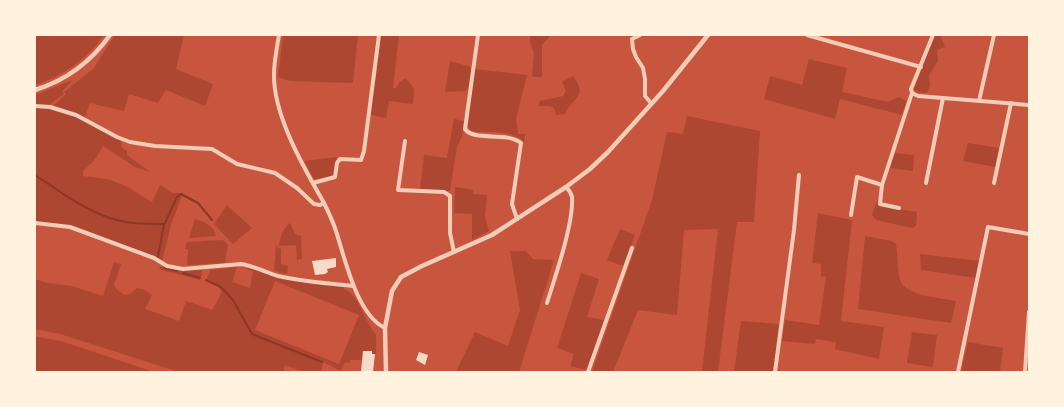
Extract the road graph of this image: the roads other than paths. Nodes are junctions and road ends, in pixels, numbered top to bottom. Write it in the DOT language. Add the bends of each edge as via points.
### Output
graph roads {
  1 [pos="110,35"];
  2 [pos="279,35"];
  3 [pos="379,35"];
  4 [pos="478,35"];
  5 [pos="640,35"];
  6 [pos="708,35"];
  7 [pos="807,35"];
  8 [pos="933,35"];
  9 [pos="994,35"];
  10 [pos="632,37"];
  11 [pos="920,67"];
  12 [pos="35,90"];
  13 [pos="912,94"];
  14 [pos="943,98"];
  15 [pos="978,101"];
  16 [pos="651,103"];
  17 [pos="1011,103"];
  18 [pos="1029,105"];
  19 [pos="35,106"];
  20 [pos="405,141"];
  21 [pos="799,175"];
  22 [pos="313,182"];
  23 [pos="926,183"];
  24 [pos="994,183"];
  25 [pos="882,184"];
  26 [pos="566,187"];
  27 [pos="324,203"];
  28 [pos="899,208"];
  29 [pos="851,214"];
  30 [pos="517,219"];
  31 [pos="35,223"];
  32 [pos="1029,234"];
  33 [pos="632,248"];
  34 [pos="454,252"];
  35 [pos="352,286"];
  36 [pos="547,303"];
  37 [pos="1029,312"];
  38 [pos="385,328"];
  39 [pos="386,372"];
  40 [pos="588,372"];
  41 [pos="776,372"];
  42 [pos="958,372"];
  43 [pos="1025,372"];
  1 -- 12 [label="street" via="74,72"];
  2 -- 22 [label="street" via="274,73 279,107"];
  3 -- 22 [label="street" via="361,160 340,159 335,177"];
  4 -- 30 [label="street" via="465,129 471,134 509,137 521,144 512,204"];
  5 -- 10 [label="street"];
  6 -- 16 [label="street"];
  7 -- 11 [label="street"];
  8 -- 11 [label="street"];
  9 -- 15 [label="street"];
  10 -- 16 [label="street" via="633,49 646,79 645,96"];
  11 -- 13 [label="street"];
  13 -- 14 [label="street"];
  13 -- 25 [label="street"];
  14 -- 15 [label="street"];
  14 -- 23 [label="street"];
  15 -- 17 [label="street"];
  16 -- 26 [label="street" via="590,170"];
  17 -- 18 [label="street"];
  17 -- 24 [label="street"];
  19 -- 27 [label="street" via="50,107 76,116 130,142 218,152 237,164 276,173 314,204"];
  20 -- 34 [label="street" via="398,190 444,192 450,196 450,233"];
  21 -- 41 [label="street"];
  22 -- 27 [label="street"];
  25 -- 28 [label="street" via="880,204"];
  25 -- 29 [label="street" via="857,177"];
  26 -- 30 [label="street"];
  26 -- 36 [label="street" via="572,198 570,221"];
  27 -- 35 [label="street"];
  30 -- 34 [label="street"];
  31 -- 35 [label="street" via="70,227 154,258 167,266 183,269 241,264 304,281"];
  32 -- 42 [label="street" via="988,227"];
  33 -- 40 [label="street"];
  34 -- 38 [label="street" via="397,282 392,291"];
  35 -- 38 [label="street" via="376,324"];
  37 -- 43 [label="street"];
  38 -- 39 [label="street"];
}
